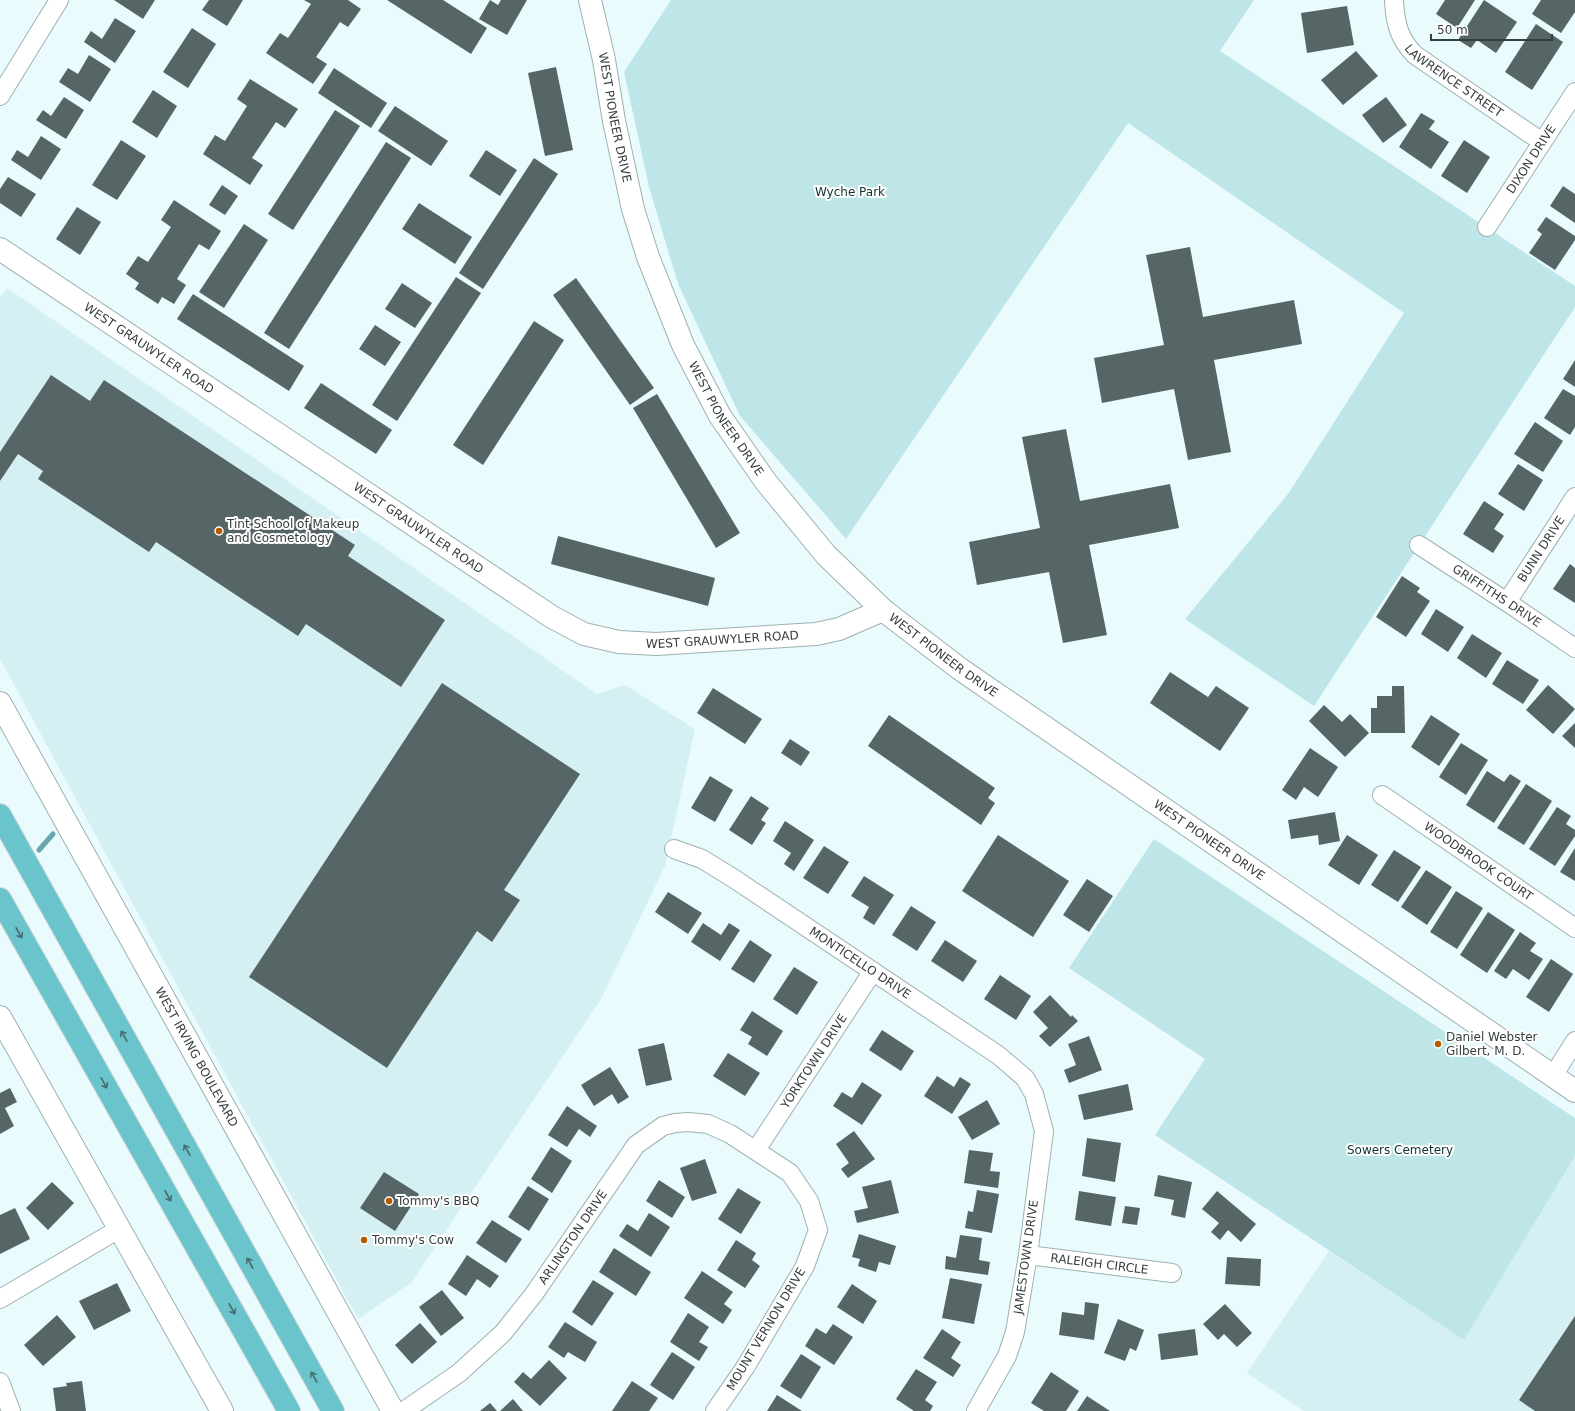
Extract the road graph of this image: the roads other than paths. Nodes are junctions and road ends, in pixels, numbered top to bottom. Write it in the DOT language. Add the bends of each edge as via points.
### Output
graph roads {
  1 [pos="59,0"];
  2 [pos="590,0"];
  3 [pos="1394,0"];
  4 [pos="1575,92"];
  5 [pos="0,96"];
  6 [pos="1542,142"];
  7 [pos="1487,227"];
  8 [pos="0,249"];
  9 [pos="1575,497"];
  10 [pos="1419,545"];
  11 [pos="1507,602"];
  12 [pos="883,610"];
  13 [pos="1575,648"];
  14 [pos="0,703"];
  15 [pos="1382,795"];
  16 [pos="0,815"];
  17 [pos="674,849"];
  18 [pos="0,899"];
  19 [pos="1575,928"];
  20 [pos="873,971"];
  21 [pos="3,1031"];
  22 [pos="1575,1041"];
  23 [pos="1553,1076"];
  24 [pos="1575,1091"];
  25 [pos="1034,1094"];
  26 [pos="756,1150"];
  27 [pos="119,1229"];
  28 [pos="1028,1254"];
  29 [pos="1172,1273"];
  30 [pos="0,1299"];
  31 [pos="0,1382"];
  32 [pos="11,1411"];
  33 [pos="222,1411"];
  34 [pos="290,1411"];
  35 [pos="333,1411"];
  36 [pos="393,1411"];
  37 [pos="404,1411"];
  38 [pos="715,1411"];
  39 [pos="976,1411"];
  1 -- 5 [label="street"];
  2 -- 12 [label="main road, WEST PIONEER DRIVE" via="633,209 648,257 700,381 720,416 766,482 826,554"];
  3 -- 6 [label="street, LAWRENCE STREET" via="1396,25 1400,36 1415,55"];
  4 -- 6 [label="street, DIXON DRIVE"];
  6 -- 7 [label="street, DIXON DRIVE"];
  8 -- 12 [label="main road, WEST GRAUWYLER ROAD" via="552,617 584,634 619,642 656,644 816,634 839,629"];
  9 -- 11 [label="street, BUNN DRIVE"];
  10 -- 11 [label="street, GRIFFITHS DRIVE"];
  11 -- 13 [label="street, GRIFFITHS DRIVE"];
  12 -- 23 [label="main road, WEST PIONEER DRIVE" via="960,669"];
  14 -- 36 [label="main road, WEST IRVING BOULEVARD"];
  15 -- 19 [label="street, WOODBROOK COURT"];
  35 -- 16 [label="main road, one-way"];
  17 -- 20 [label="street, MONTICELLO DRIVE" via="702,859"];
  18 -- 34 [label="main road, one-way"];
  20 -- 25 [label="street, MONTICELLO DRIVE" via="998,1055 1025,1078"];
  20 -- 26 [label="street, YORKTOWN DRIVE"];
  21 -- 27 [label="main road"];
  22 -- 23 [label="street"];
  23 -- 24 [label="main road, WEST PIONEER DRIVE"];
  25 -- 28 [label="street, JAMESTOWN DRIVE" via="1044,1131"];
  26 -- 37 [label="street, ARLINGTON DRIVE" via="708,1124 675,1122 652,1132 636,1145 534,1294 503,1333 459,1374"];
  26 -- 38 [label="street, MOUNT VERNON DRIVE" via="790,1174 809,1201 818,1230 805,1266 746,1366"];
  27 -- 30 [label="street"];
  27 -- 33 [label="main road"];
  28 -- 29 [label="street, RALEIGH CIRCLE"];
  28 -- 39 [label="street, JAMESTOWN DRIVE" via="1013,1338 1001,1367"];
  31 -- 32 [label="street"];
}
